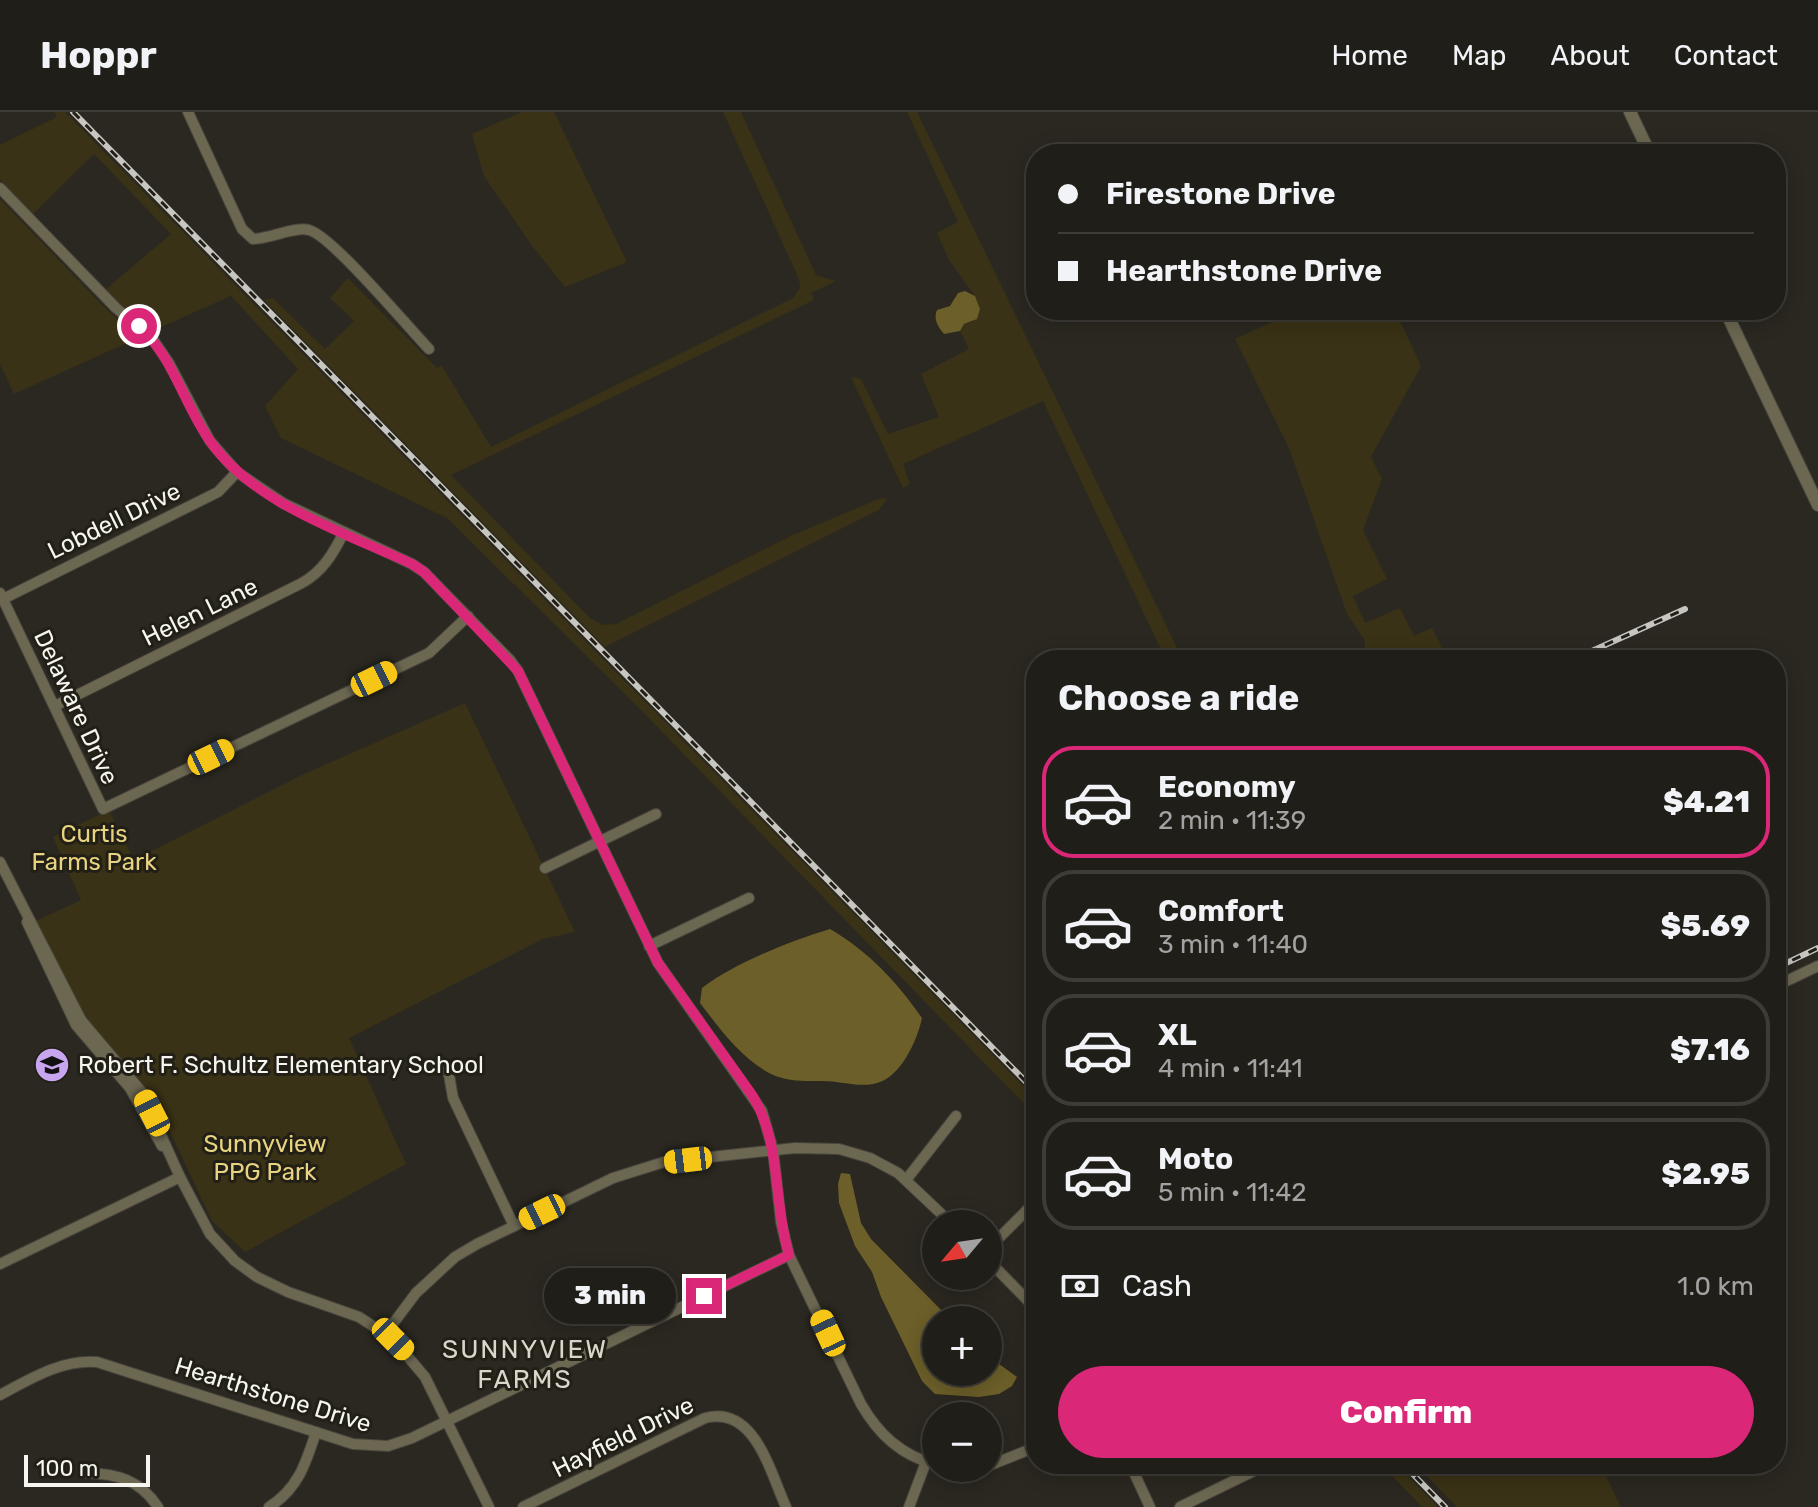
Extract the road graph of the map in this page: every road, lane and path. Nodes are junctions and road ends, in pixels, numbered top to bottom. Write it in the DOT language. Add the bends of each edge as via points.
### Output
graph roads {
  1 [pos="188,112"];
  2 [pos="1630,112"];
  3 [pos="1645,144"];
  4 [pos="0,188"];
  5 [pos="1730,320"];
  6 [pos="429,349"];
  7 [pos="237,472"];
  8 [pos="1818,505"];
  9 [pos="344,532"];
  10 [pos="1,596"];
  11 [pos="468,616"];
  12 [pos="55,706"];
  13 [pos="656,814"];
  14 [pos="599,842"];
  15 [pos="0,862"];
  16 [pos="545,868"];
  17 [pos="749,898"];
  18 [pos="649,946"];
  19 [pos="1818,966"];
  20 [pos="1786,981"];
  21 [pos="448,1069"];
  22 [pos="956,1116"];
  23 [pos="773,1150"];
  24 [pos="180,1177"];
  25 [pos="906,1180"];
  26 [pos="937,1210"];
  27 [pos="1026,1211"];
  28 [pos="514,1226"];
  29 [pos="1002,1235"];
  30 [pos="789,1255"];
  31 [pos="0,1264"];
  32 [pos="1002,1274"];
  33 [pos="1026,1299"];
  34 [pos="386,1333"];
  35 [pos="0,1395"];
  36 [pos="447,1421"];
  37 [pos="316,1432"];
  38 [pos="1026,1452"];
  39 [pos="922,1461"];
  40 [pos="1002,1462"];
  41 [pos="87,1473"];
  42 [pos="1135,1474"];
  43 [pos="1248,1474"];
  44 [pos="922,1482"];
  45 [pos="158,1507"];
  46 [pos="269,1507"];
  47 [pos="489,1507"];
  48 [pos="523,1507"];
  49 [pos="786,1507"];
  50 [pos="909,1507"];
  51 [pos="1150,1507"];
  52 [pos="1180,1507"];
  1 -- 6 [label="street" via="242,229 253,239 303,229 318,235"];
  2 -- 3 [label="street"];
  4 -- 7 [label="street" via="152,338 210,441"];
  5 -- 8 [label="street"];
  7 -- 9 [label="street" via="274,499"];
  7 -- 10 [label="street, Lobdell Drive" via="218,492"];
  9 -- 11 [label="street" via="424,572"];
  9 -- 12 [label="street, Helen Lane" via="331,558 312,577"];
  10 -- 12 [label="street, Delaware Drive"];
  11 -- 12 [label="street, Delaware Drive" via="429,653 103,809"];
  11 -- 14 [label="street" via="518,671"];
  13 -- 14 [label="street"];
  14 -- 16 [label="street"];
  14 -- 18 [label="street"];
  15 -- 24 [label="street" via="81,1020 141,1091"];
  17 -- 18 [label="street"];
  18 -- 23 [label="street" via="762,1111"];
  19 -- 20 [label="street"];
  21 -- 28 [label="street" via="453,1098"];
  22 -- 25 [label="street"];
  23 -- 25 [label="street" via="820,1147 852,1152"];
  23 -- 28 [label="street" via="644,1167"];
  23 -- 30 [label="street"];
  24 -- 31 [label="street"];
  24 -- 34 [label="street" via="210,1234 245,1269"];
  25 -- 26 [label="street"];
  27 -- 29 [label="street"];
  28 -- 34 [label="street" via="442,1268"];
  30 -- 36 [label="street, Hearthstone Drive"];
  30 -- 39 [label="street" via="871,1421 889,1441"];
  32 -- 33 [label="street"];
  34 -- 36 [label="street" via="417,1365"];
  35 -- 37 [label="street, Hearthstone Drive" via="61,1365 97,1362"];
  36 -- 37 [label="street, Hearthstone Drive" via="388,1446 360,1446"];
  36 -- 47 [label="street"];
  37 -- 46 [label="street" via="296,1483"];
  38 -- 40 [label="street"];
  41 -- 45 [label="street" via="132,1481"];
  42 -- 51 [label="street"];
  43 -- 52 [label="street"];
  44 -- 50 [label="street"];
  48 -- 49 [label="street, Hayfield Drive" via="705,1418 723,1416 752,1434"];
}
